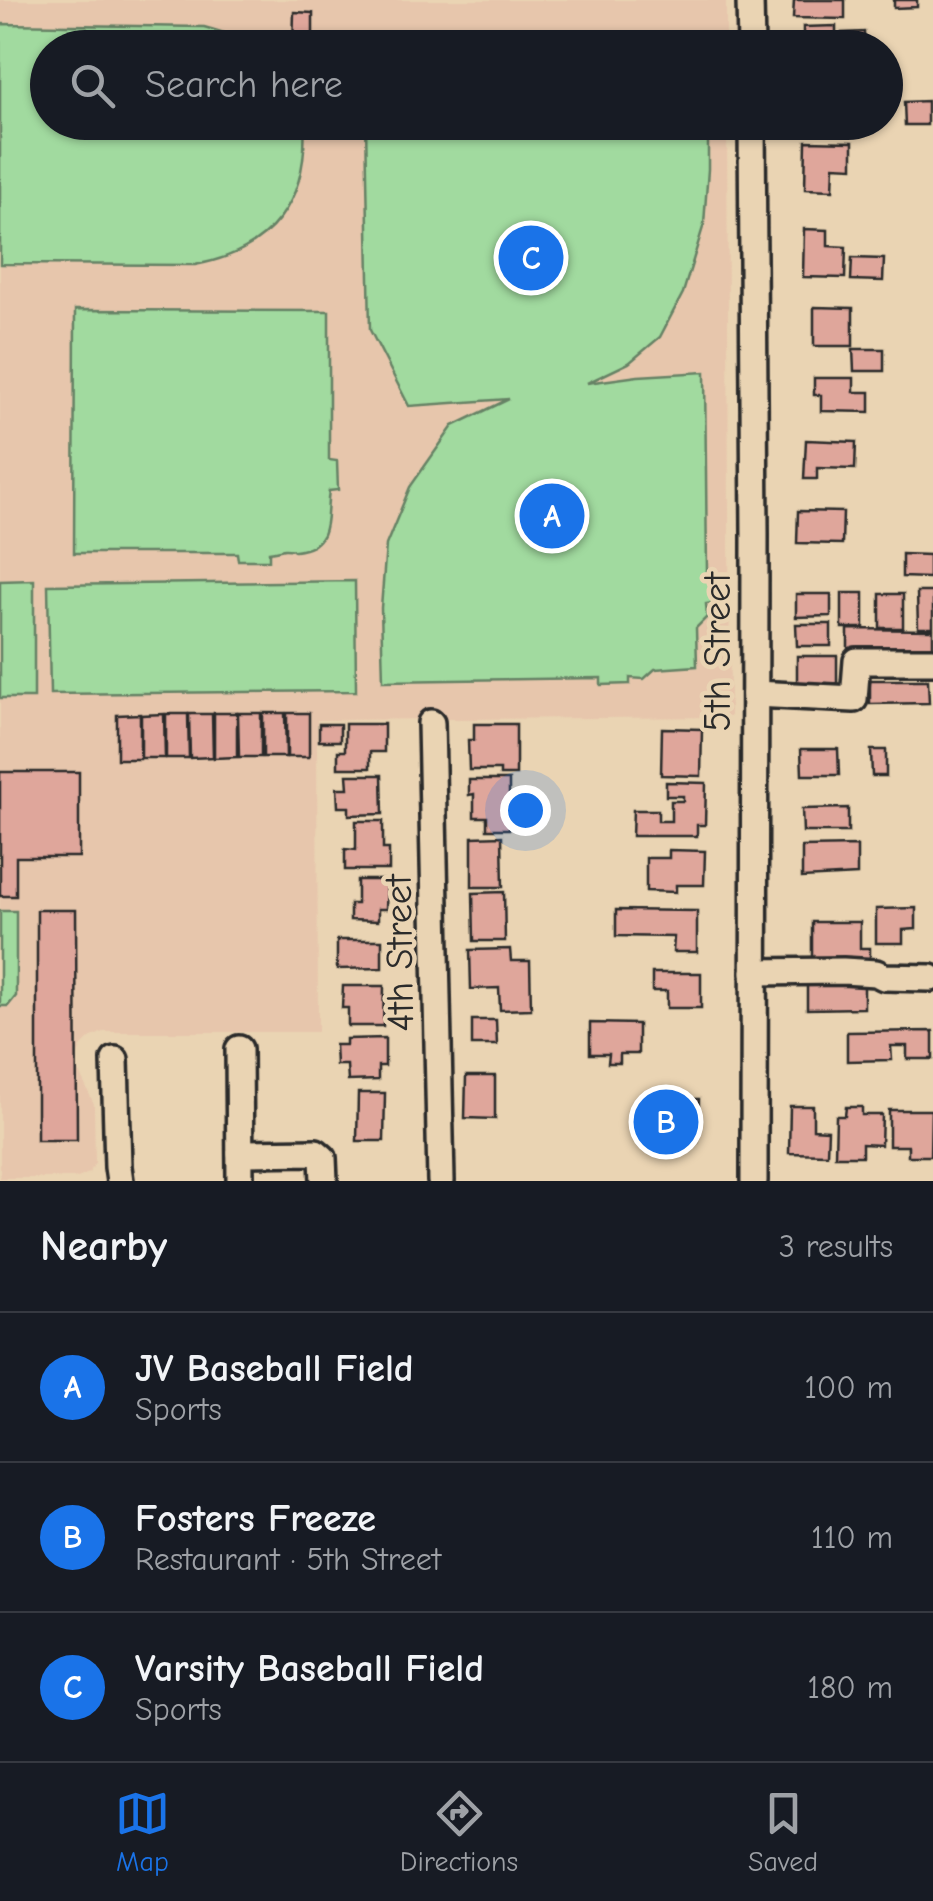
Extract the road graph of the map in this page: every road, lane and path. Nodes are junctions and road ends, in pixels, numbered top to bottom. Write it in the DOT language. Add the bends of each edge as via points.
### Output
graph roads {
  1 [pos="750,0"];
  2 [pos="750,30"];
  3 [pos="752,140"];
  4 [pos="933,661"];
  5 [pos="755,694"];
  6 [pos="431,722"];
  7 [pos="754,972"];
  8 [pos="931,978"];
  9 [pos="240,1049"];
  10 [pos="115,1060"];
  11 [pos="240,1153"];
  12 [pos="120,1181"];
  13 [pos="240,1181"];
  14 [pos="324,1181"];
  15 [pos="441,1181"];
  16 [pos="754,1181"];
  1 -- 2 [label="street"];
  3 -- 5 [label="street, 5th Street"];
  4 -- 5 [label="street" via="856,661 854,699"];
  5 -- 7 [label="street, 5th Street"];
  6 -- 15 [label="street, 4th Street"];
  7 -- 8 [label="street"];
  7 -- 16 [label="street, 5th Street"];
  9 -- 11 [label="street"];
  10 -- 12 [label="street"];
  11 -- 13 [label="street"];
  11 -- 14 [label="street" via="316,1152 324,1158"];
}
